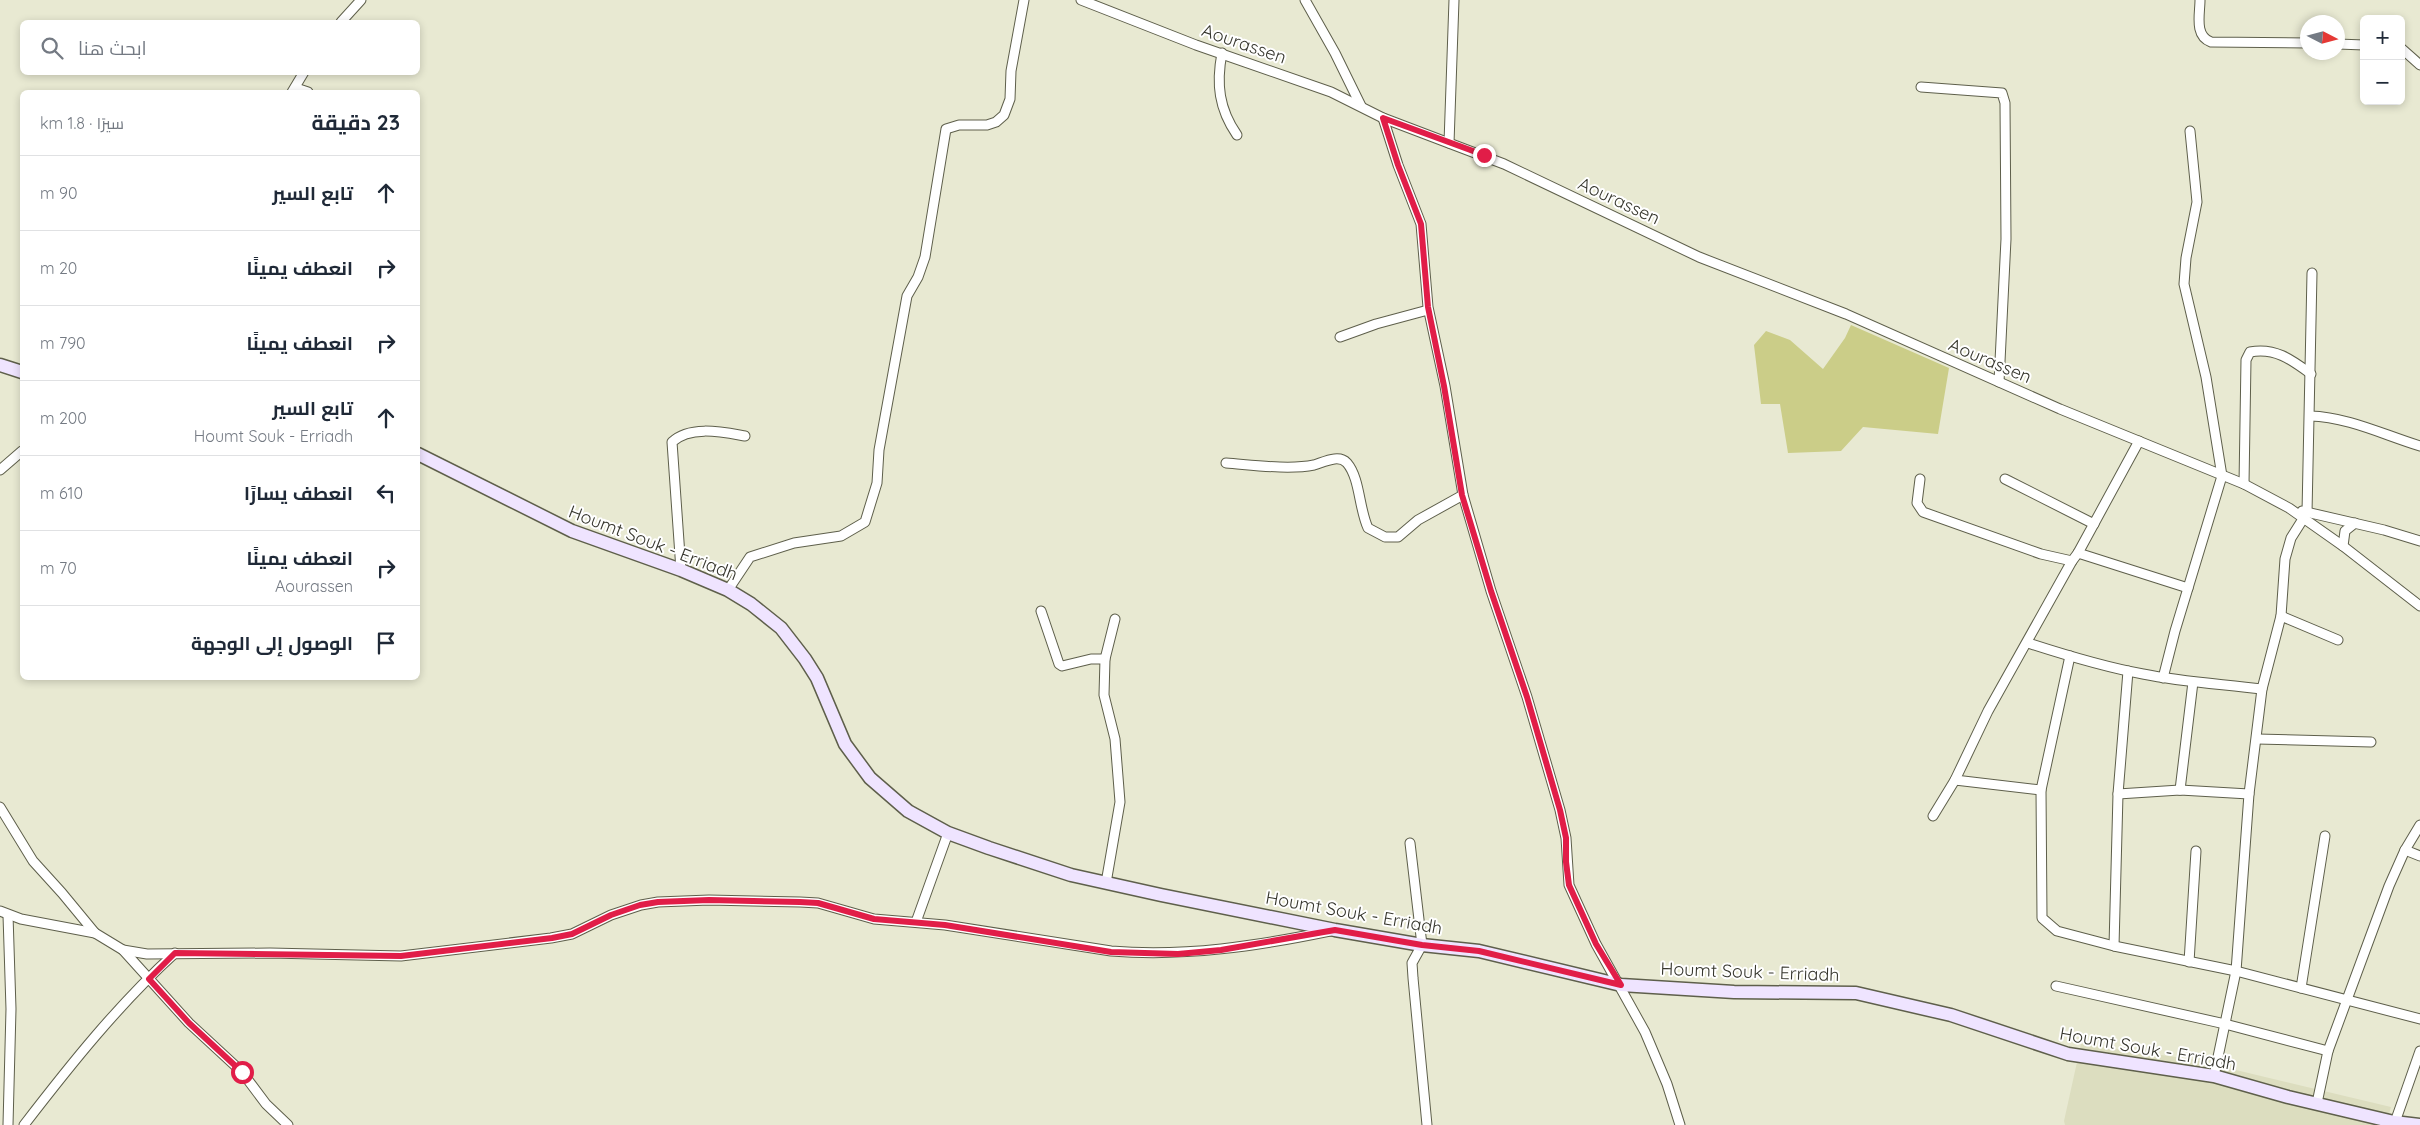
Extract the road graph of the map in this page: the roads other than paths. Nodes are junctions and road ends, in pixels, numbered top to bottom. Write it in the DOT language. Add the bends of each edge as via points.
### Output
graph roads {
  1 [pos="361,0"];
  2 [pos="1024,0"];
  3 [pos="1081,0"];
  4 [pos="1305,0"];
  5 [pos="1454,0"];
  6 [pos="2200,0"];
  7 [pos="343,20"];
  8 [pos="2300,43"];
  9 [pos="2345,44"];
  10 [pos="2360,45"];
  11 [pos="2405,52"];
  12 [pos="1222,53"];
  13 [pos="2420,66"];
  14 [pos="302,75"];
  15 [pos="1921,87"];
  16 [pos="294,90"];
  17 [pos="1361,107"];
  18 [pos="1383,118"];
  19 [pos="2190,131"];
  20 [pos="1238,135"];
  21 [pos="1449,143"];
  22 [pos="2312,273"];
  23 [pos="1428,310"];
  24 [pos="1340,337"];
  25 [pos="0,365"];
  26 [pos="20,371"];
  27 [pos="2311,374"];
  28 [pos="1999,382"];
  29 [pos="2310,416"];
  30 [pos="745,436"];
  31 [pos="2139,441"];
  32 [pos="2420,446"];
  33 [pos="20,453"];
  34 [pos="420,455"];
  35 [pos="1226,463"];
  36 [pos="0,470"];
  37 [pos="2222,476"];
  38 [pos="1920,479"];
  39 [pos="2005,479"];
  40 [pos="2244,484"];
  41 [pos="1462,495"];
  42 [pos="2305,516"];
  43 [pos="2355,523"];
  44 [pos="2094,524"];
  45 [pos="2420,542"];
  46 [pos="2343,546"];
  47 [pos="2078,553"];
  48 [pos="2072,561"];
  49 [pos="681,570"];
  50 [pos="2188,588"];
  51 [pos="728,590"];
  52 [pos="2420,606"];
  53 [pos="1041,611"];
  54 [pos="2281,616"];
  55 [pos="1115,619"];
  56 [pos="2338,640"];
  57 [pos="2028,642"];
  58 [pos="2070,656"];
  59 [pos="1105,659"];
  60 [pos="2128,671"];
  61 [pos="2163,678"];
  62 [pos="2193,682"];
  63 [pos="2262,689"];
  64 [pos="2257,739"];
  65 [pos="2371,742"];
  66 [pos="1954,780"];
  67 [pos="2041,790"];
  68 [pos="2180,790"];
  69 [pos="2118,794"];
  70 [pos="2249,794"];
  71 [pos="0,807"];
  72 [pos="1933,816"];
  73 [pos="2420,825"];
  74 [pos="948,833"];
  75 [pos="2325,836"];
  76 [pos="1410,843"];
  77 [pos="2405,850"];
  78 [pos="2196,851"];
  79 [pos="2420,856"];
  80 [pos="1106,883"];
  81 [pos="4,913"];
  82 [pos="916,922"];
  83 [pos="1335,930"];
  84 [pos="95,933"];
  85 [pos="1422,945"];
  86 [pos="2114,946"];
  87 [pos="123,950"];
  88 [pos="175,953"];
  89 [pos="2189,962"];
  90 [pos="2236,971"];
  91 [pos="149,979"];
  92 [pos="1621,985"];
  93 [pos="2056,986"];
  94 [pos="2301,988"];
  95 [pos="2347,1000"];
  96 [pos="2420,1019"];
  97 [pos="2225,1024"];
  98 [pos="2328,1051"];
  99 [pos="2420,1051"];
  100 [pos="2214,1076"];
  101 [pos="2316,1103"];
  102 [pos="2394,1123"];
  103 [pos="8,1125"];
  104 [pos="24,1125"];
  105 [pos="288,1125"];
  106 [pos="1427,1125"];
  107 [pos="1680,1125"];
  108 [pos="2420,1125"];
  1 -- 7 [label="street"];
  2 -- 51 [label="street" via="1011,71 1010,99 1004,115 987,125 959,125 946,130 925,257 907,296 879,450 877,483 865,522 841,536 794,543 750,557"];
  3 -- 12 [label="street, Aourassen"];
  4 -- 17 [label="street"];
  5 -- 21 [label="street"];
  6 -- 8 [label="street" via="2200,32 2205,40"];
  9 -- 10 [label="street"];
  11 -- 13 [label="street"];
  12 -- 17 [label="street, Aourassen" via="1331,92"];
  12 -- 20 [label="street" via="1218,73 1221,97 1225,116"];
  14 -- 16 [label="street"];
  15 -- 28 [label="street" via="2002,93 2005,103 2006,238"];
  17 -- 18 [label="street, Aourassen"];
  18 -- 21 [label="street, Aourassen"];
  18 -- 23 [label="street" via="1421,224"];
  19 -- 37 [label="street" via="2197,202 2184,284 2206,377"];
  21 -- 28 [label="street, Aourassen" via="1504,164 1699,257 1846,314"];
  22 -- 27 [label="street"];
  23 -- 24 [label="street"];
  23 -- 41 [label="street" via="1446,394"];
  25 -- 26 [label="street"];
  27 -- 29 [label="street"];
  27 -- 40 [label="street" via="2278,352 2250,352 2246,360"];
  28 -- 31 [label="street, Aourassen"];
  29 -- 32 [label="street" via="2329,416"];
  29 -- 42 [label="street"];
  30 -- 49 [label="street" via="712,431 680,435 672,442"];
  31 -- 37 [label="street, Aourassen"];
  31 -- 44 [label="street"];
  33 -- 36 [label="street"];
  34 -- 49 [label="street, Houmt Souk - Erriadh" via="572,531"];
  35 -- 41 [label="street" via="1313,465 1340,459 1346,462 1354,476 1368,528 1391,538 1398,537 1418,520"];
  37 -- 40 [label="street, Aourassen"];
  37 -- 50 [label="street"];
  38 -- 48 [label="street" via="1917,503 1923,512 2041,554"];
  39 -- 44 [label="street"];
  40 -- 42 [label="street, Aourassen"];
  41 -- 92 [label="street" via="1560,810 1566,838 1569,885 1596,944"];
  42 -- 43 [label="street"];
  42 -- 46 [label="street"];
  42 -- 54 [label="street" via="2291,538 2285,558"];
  43 -- 45 [label="street"];
  43 -- 46 [label="street" via="2345,531"];
  44 -- 47 [label="street"];
  46 -- 52 [label="street"];
  47 -- 48 [label="street"];
  47 -- 50 [label="street"];
  48 -- 57 [label="street"];
  49 -- 51 [label="street, Houmt Souk - Erriadh"];
  50 -- 61 [label="street"];
  51 -- 74 [label="street, Houmt Souk - Erriadh" via="752,604 781,628 799,651 817,678 845,744 870,778 908,811"];
  53 -- 59 [label="street" via="1059,664"];
  54 -- 56 [label="street"];
  54 -- 63 [label="street"];
  55 -- 59 [label="street"];
  57 -- 58 [label="street"];
  57 -- 66 [label="street" via="1988,711"];
  58 -- 60 [label="street"];
  58 -- 67 [label="street"];
  59 -- 80 [label="street" via="1104,695 1115,738 1120,802"];
  60 -- 61 [label="street"];
  60 -- 69 [label="street"];
  61 -- 62 [label="street"];
  62 -- 63 [label="street"];
  62 -- 68 [label="street"];
  63 -- 64 [label="street"];
  64 -- 65 [label="street"];
  64 -- 70 [label="street"];
  66 -- 67 [label="street"];
  66 -- 72 [label="street"];
  67 -- 86 [label="street" via="2042,918 2057,931"];
  68 -- 69 [label="street"];
  68 -- 70 [label="street"];
  69 -- 86 [label="street"];
  70 -- 90 [label="street"];
  71 -- 84 [label="street" via="33,861"];
  73 -- 77 [label="street"];
  74 -- 80 [label="street, Houmt Souk - Erriadh"];
  74 -- 82 [label="street"];
  75 -- 94 [label="street"];
  76 -- 85 [label="street"];
  77 -- 79 [label="street"];
  77 -- 95 [label="street"];
  78 -- 89 [label="street"];
  80 -- 83 [label="street, Houmt Souk - Erriadh"];
  81 -- 84 [label="street"];
  81 -- 103 [label="street" via="11,1009"];
  82 -- 83 [label="street" via="1056,941 1111,952 1178,954 1221,950"];
  82 -- 88 [label="street" via="874,919 818,903 709,900 640,905 572,934 552,938 401,956"];
  83 -- 85 [label="street, Houmt Souk - Erriadh"];
  84 -- 87 [label="street"];
  85 -- 92 [label="street, Houmt Souk - Erriadh" via="1479,951"];
  85 -- 106 [label="street" via="1412,963 1412,970"];
  86 -- 89 [label="street"];
  87 -- 88 [label="street" via="147,954"];
  87 -- 91 [label="street"];
  88 -- 91 [label="street"];
  89 -- 90 [label="street"];
  90 -- 94 [label="street"];
  90 -- 97 [label="street"];
  91 -- 104 [label="street" via="87,1044"];
  91 -- 105 [label="street" via="189,1023 242,1072 266,1104"];
  92 -- 100 [label="street, Houmt Souk - Erriadh" via="1734,992 1856,993 1951,1015 2068,1054"];
  92 -- 107 [label="street" via="1657,1058"];
  93 -- 97 [label="street"];
  94 -- 95 [label="street"];
  95 -- 96 [label="street"];
  95 -- 98 [label="street"];
  97 -- 98 [label="street"];
  97 -- 100 [label="street"];
  98 -- 101 [label="street"];
  99 -- 102 [label="street"];
  100 -- 101 [label="street, Houmt Souk - Erriadh"];
  101 -- 102 [label="street, Houmt Souk - Erriadh"];
  102 -- 108 [label="street, Houmt Souk - Erriadh"];
}
